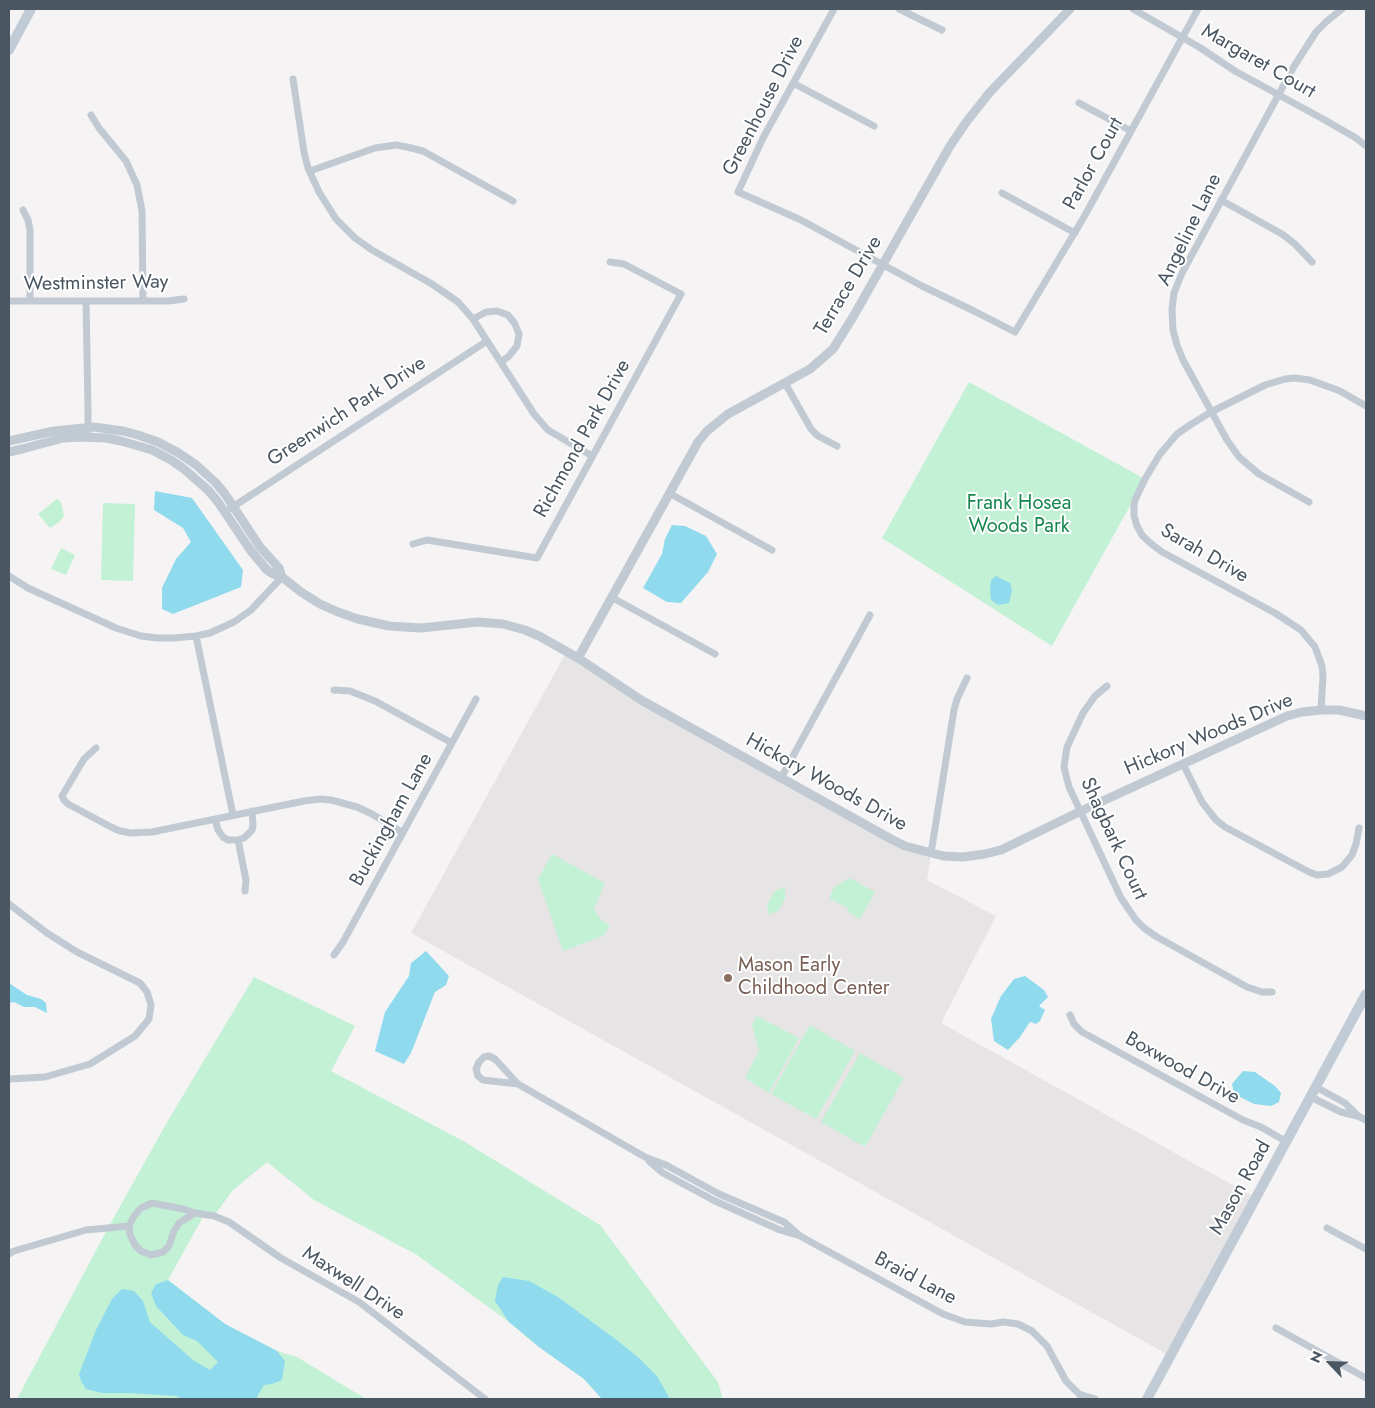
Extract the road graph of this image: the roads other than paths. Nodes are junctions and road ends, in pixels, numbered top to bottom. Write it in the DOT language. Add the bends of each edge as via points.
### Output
graph roads {
  1 [pos="31,9"];
  2 [pos="834,9"];
  3 [pos="899,9"];
  4 [pos="1070,9"];
  5 [pos="1133,9"];
  6 [pos="1198,9"];
  7 [pos="1342,9"];
  8 [pos="942,30"];
  9 [pos="1183,37"];
  10 [pos="9,50"];
  11 [pos="293,79"];
  12 [pos="793,83"];
  13 [pos="1279,95"];
  14 [pos="1079,103"];
  15 [pos="91,115"];
  16 [pos="874,126"];
  17 [pos="1131,131"];
  18 [pos="1366,146"];
  19 [pos="310,171"];
  20 [pos="1002,193"];
  21 [pos="513,200"];
  22 [pos="1221,200"];
  23 [pos="23,210"];
  24 [pos="1075,232"];
  25 [pos="610,262"];
  26 [pos="1312,262"];
  27 [pos="883,266"];
  28 [pos="184,299"];
  29 [pos="143,300"];
  30 [pos="9,301"];
  31 [pos="30,301"];
  32 [pos="86,301"];
  33 [pos="472,319"];
  34 [pos="487,341"];
  35 [pos="501,362"];
  36 [pos="785,383"];
  37 [pos="1366,406"];
  38 [pos="1212,412"];
  39 [pos="88,432"];
  40 [pos="9,441"];
  41 [pos="837,446"];
  42 [pos="9,452"];
  43 [pos="592,456"];
  44 [pos="669,493"];
  45 [pos="1309,502"];
  46 [pos="233,506"];
  47 [pos="225,512"];
  48 [pos="413,544"];
  49 [pos="772,550"];
  50 [pos="9,576"];
  51 [pos="282,577"];
  52 [pos="611,597"];
  53 [pos="870,615"];
  54 [pos="196,636"];
  55 [pos="715,654"];
  56 [pos="578,658"];
  57 [pos="967,678"];
  58 [pos="1107,686"];
  59 [pos="334,690"];
  60 [pos="476,699"];
  61 [pos="1321,710"];
  62 [pos="1366,716"];
  63 [pos="452,743"];
  64 [pos="96,748"];
  65 [pos="1183,764"];
  66 [pos="781,778"];
  67 [pos="1081,811"];
  68 [pos="252,812"];
  69 [pos="233,816"];
  70 [pos="215,819"];
  71 [pos="1359,828"];
  72 [pos="403,833"];
  73 [pos="238,840"];
  74 [pos="931,853"];
  75 [pos="244,891"];
  76 [pos="9,904"];
  77 [pos="334,955"];
  78 [pos="1272,992"];
  79 [pos="1366,994"];
  80 [pos="1070,1015"];
  81 [pos="9,1079"];
  82 [pos="518,1084"];
  83 [pos="1316,1087"];
  84 [pos="1311,1097"];
  85 [pos="1358,1116"];
  86 [pos="1366,1120"];
  87 [pos="1287,1142"];
  88 [pos="195,1213"];
  89 [pos="129,1226"];
  90 [pos="1328,1228"];
  91 [pos="1366,1249"];
  92 [pos="9,1254"];
  93 [pos="1276,1328"];
  94 [pos="1366,1378"];
  95 [pos="1081,1397"];
  96 [pos="484,1399"];
  97 [pos="1095,1399"];
  98 [pos="1147,1399"];
  1 -- 10 [label="main road"];
  2 -- 12 [label="street, Greenhouse Drive"];
  3 -- 8 [label="street"];
  4 -- 27 [label="street, Terrace Drive" via="990,92 967,121"];
  5 -- 9 [label="street, Margaret Court"];
  6 -- 9 [label="street, Parlor Court"];
  7 -- 13 [label="street, Angeline Lane" via="1316,32"];
  9 -- 13 [label="street, Margaret Court"];
  9 -- 17 [label="street, Parlor Court"];
  11 -- 19 [label="street"];
  12 -- 16 [label="street"];
  12 -- 27 [label="street, Greenhouse Drive" via="738,192 801,220"];
  13 -- 18 [label="street, Margaret Court"];
  13 -- 22 [label="street, Angeline Lane"];
  14 -- 17 [label="street"];
  15 -- 29 [label="street" via="126,161 140,195"];
  17 -- 24 [label="street, Parlor Court"];
  19 -- 21 [label="street" via="375,148 407,146"];
  19 -- 33 [label="street" via="327,206 347,230 380,256 450,295"];
  20 -- 24 [label="street"];
  22 -- 26 [label="street" via="1282,234"];
  22 -- 38 [label="street, Angeline Lane" via="1182,273 1172,309 1177,345"];
  23 -- 31 [label="street" via="30,230"];
  24 -- 27 [label="street, Parlor Court" via="1015,332"];
  25 -- 43 [label="street, Richmond Park Drive" via="624,264 681,294"];
  27 -- 36 [label="street, Terrace Drive" via="833,349 810,369"];
  28 -- 29 [label="street, Westminster Way"];
  29 -- 32 [label="street, Westminster Way"];
  30 -- 31 [label="street, Westminster Way"];
  31 -- 32 [label="street, Westminster Way"];
  32 -- 39 [label="street"];
  33 -- 34 [label="street"];
  33 -- 35 [label="street" via="497,311 508,315 515,324 517,346"];
  34 -- 35 [label="street"];
  34 -- 46 [label="street, Greenwich Park Drive"];
  35 -- 43 [label="street" via="548,430"];
  36 -- 41 [label="street" via="811,429"];
  36 -- 44 [label="street, Terrace Drive" via="728,414 707,431"];
  37 -- 38 [label="street, Sarah Drive" via="1325,385 1295,378 1265,385"];
  38 -- 45 [label="street, Angeline Lane" via="1226,440 1246,464"];
  38 -- 61 [label="street, Sarah Drive" via="1177,434 1160,454 1135,500 1133,511 1137,526 1142,535 1162,552 1275,612 1301,630 1315,647 1322,666"];
  39 -- 40 [label="street, Hickory Woods Drive" via="54,431"];
  39 -- 42 [label="street, Hickory Woods Drive"];
  39 -- 46 [label="street, Hickory Woods Drive" via="107,428 158,442 195,464 215,482"];
  39 -- 47 [label="street, Hickory Woods Drive" via="152,450 171,460 208,490"];
  43 -- 48 [label="street, Richmond Park Drive" via="537,558 427,540"];
  44 -- 49 [label="street"];
  44 -- 52 [label="street, Terrace Drive"];
  46 -- 47 [label="street, Greenwich Park Drive"];
  46 -- 51 [label="street, Hickory Woods Drive" via="260,547 279,568"];
  47 -- 51 [label="street, Hickory Woods Drive" via="257,559 273,574"];
  50 -- 54 [label="street" via="62,605 131,634 157,638"];
  51 -- 54 [label="street" via="243,616 225,627"];
  51 -- 56 [label="street, Hickory Woods Drive" via="320,604 358,619 421,628 478,622 502,624 526,630"];
  52 -- 55 [label="street"];
  52 -- 56 [label="street, Terrace Drive"];
  53 -- 66 [label="street"];
  54 -- 69 [label="street"];
  56 -- 66 [label="street, Hickory Woods Drive" via="641,700"];
  57 -- 74 [label="street" via="954,710"];
  58 -- 67 [label="street, Shagbark Court" via="1086,708 1065,752 1065,777"];
  59 -- 63 [label="street" via="367,697"];
  60 -- 63 [label="street, Buckingham Lane"];
  61 -- 62 [label="street, Hickory Woods Drive"];
  61 -- 65 [label="street, Hickory Woods Drive" via="1287,716"];
  63 -- 72 [label="street, Buckingham Lane"];
  64 -- 70 [label="street" via="84,759 62,796 68,804 110,827 131,833"];
  65 -- 67 [label="street, Hickory Woods Drive"];
  65 -- 71 [label="street" via="1202,802 1216,820 1317,875 1342,867 1352,855"];
  66 -- 74 [label="street, Hickory Woods Drive" via="905,846"];
  67 -- 74 [label="street, Hickory Woods Drive" via="1001,850 963,857"];
  67 -- 78 [label="street, Shagbark Court" via="1121,898 1144,928 1247,986"];
  68 -- 69 [label="street"];
  68 -- 72 [label="street" via="304,801 331,800 357,807"];
  68 -- 73 [label="street" via="252,830"];
  69 -- 70 [label="street"];
  70 -- 73 [label="street" via="223,837"];
  72 -- 77 [label="street, Buckingham Lane"];
  73 -- 75 [label="street" via="246,880"];
  76 -- 81 [label="street" via="47,934 140,983 151,1006 149,1019 135,1036 90,1064 45,1077"];
  79 -- 83 [label="main road, Mason Road"];
  80 -- 87 [label="street, Boxwood Drive" via="1082,1032"];
  82 -- 82 [label="street, Braid Lane" via="495,1059 489,1056 478,1062 476,1070 484,1080"];
  82 -- 95 [label="street, Braid Lane" via="715,1201 800,1236 943,1314 965,1322 1018,1324 1032,1331 1047,1346 1066,1381"];
  83 -- 84 [label="main road, Mason Road"];
  83 -- 85 [label="street" via="1345,1103"];
  84 -- 85 [label="street" via="1341,1112"];
  84 -- 87 [label="main road, Mason Road"];
  85 -- 86 [label="street"];
  87 -- 98 [label="main road, Mason Road"];
  88 -- 89 [label="street, Maxwell Drive" via="152,1202 141,1208"];
  88 -- 89 [label="street" via="179,1223 163,1252 151,1255 134,1245"];
  88 -- 96 [label="street, Maxwell Drive" via="228,1222 281,1258 359,1302"];
  89 -- 92 [label="street" via="86,1230"];
  90 -- 91 [label="street"];
  93 -- 94 [label="street"];
  95 -- 97 [label="street, Braid Lane"];
}
